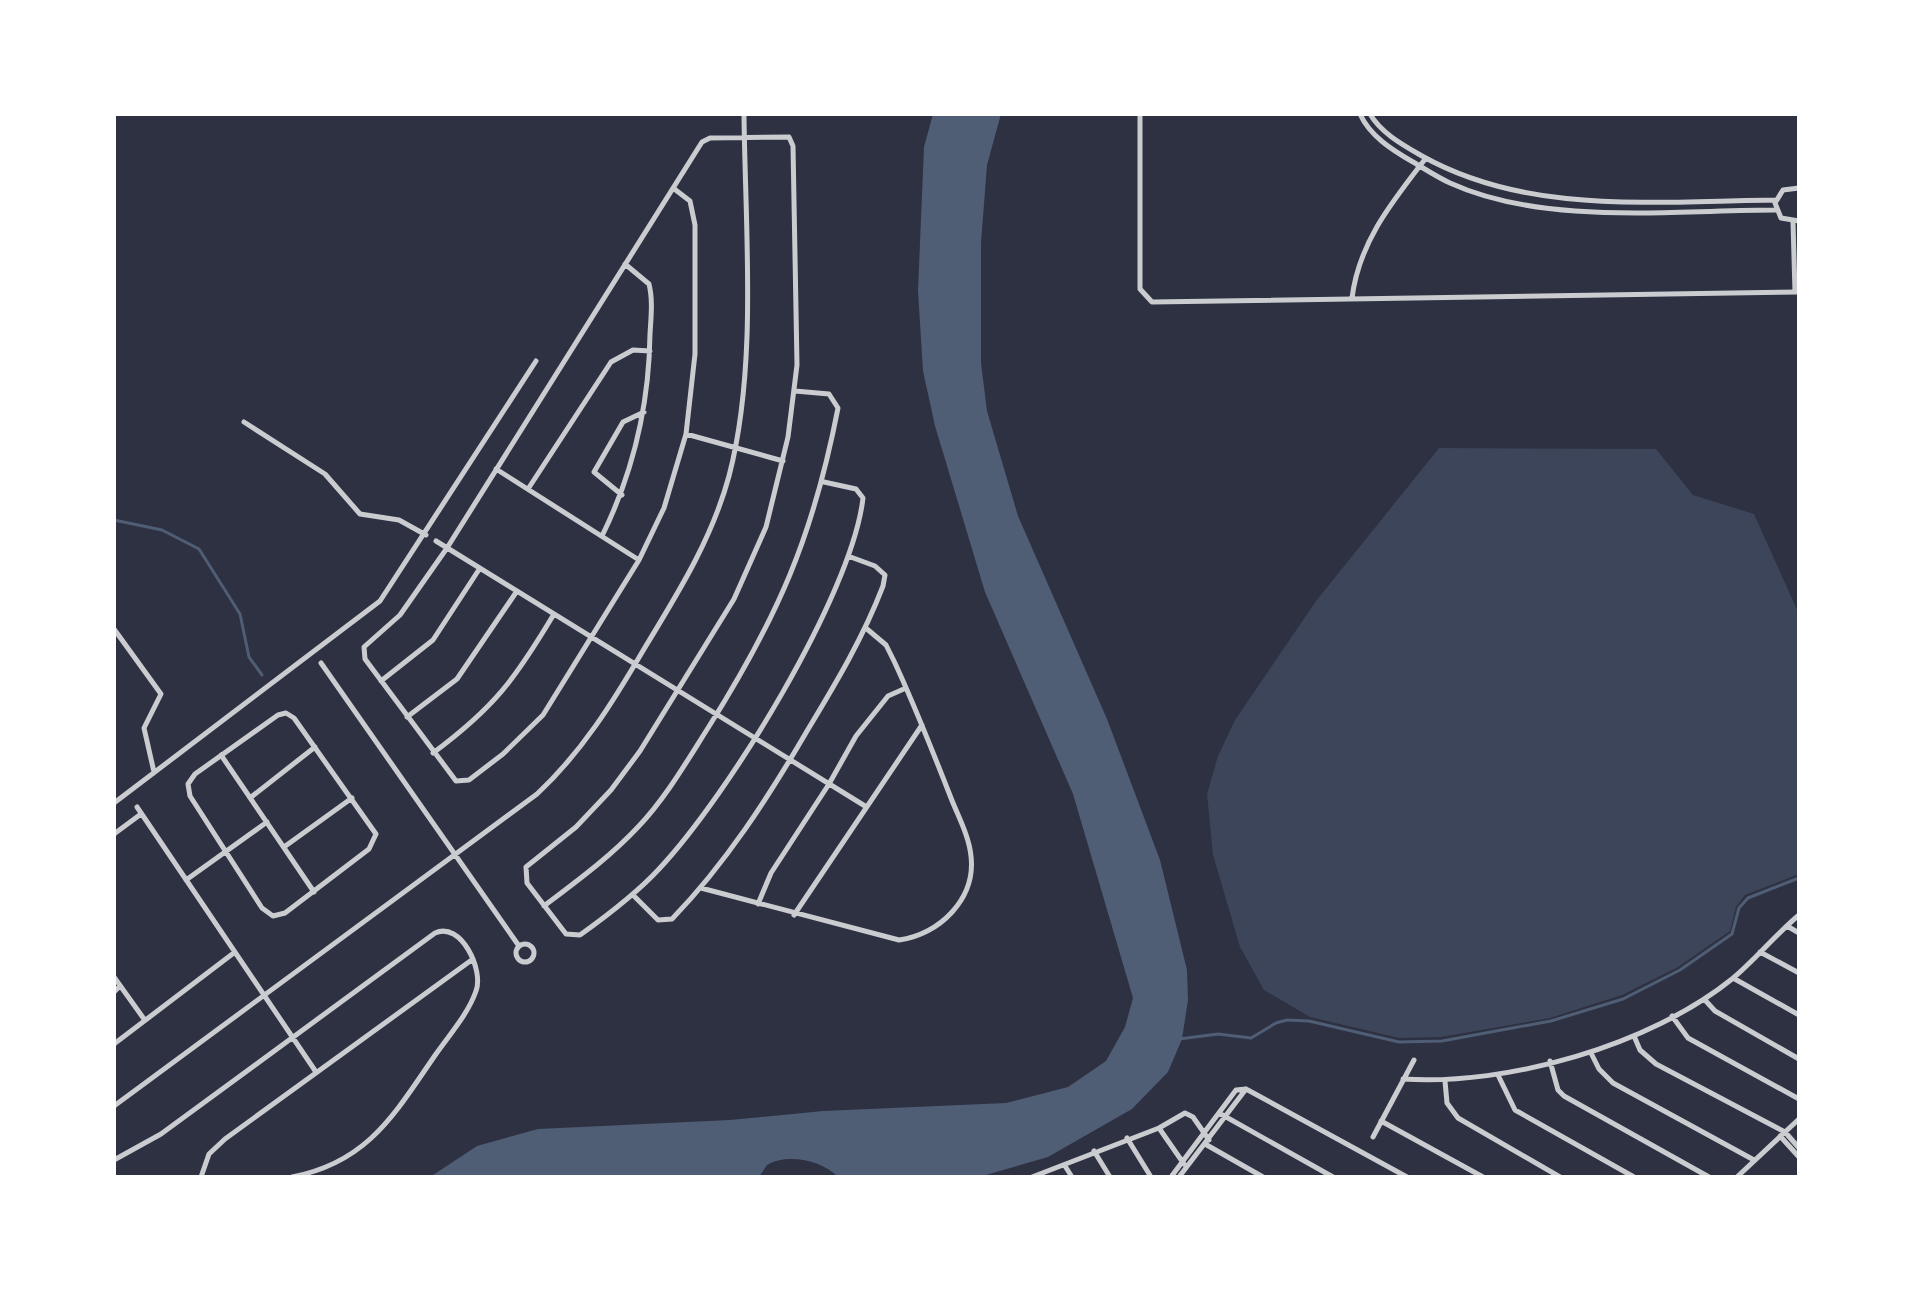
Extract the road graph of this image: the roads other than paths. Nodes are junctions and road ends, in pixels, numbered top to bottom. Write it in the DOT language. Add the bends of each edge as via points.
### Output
graph roads {
  1 [pos="744,114"];
  2 [pos="1140,114"];
  3 [pos="1360,114"];
  4 [pos="1370,114"];
  5 [pos="744,136"];
  6 [pos="1426,158"];
  7 [pos="1420,166"];
  8 [pos="673,188"];
  9 [pos="1799,188"];
  10 [pos="1597,200"];
  11 [pos="1776,200"];
  12 [pos="1597,210"];
  13 [pos="1776,210"];
  14 [pos="1796,221"];
  15 [pos="625,264"];
  16 [pos="1797,292"];
  17 [pos="1352,298"];
  18 [pos="650,351"];
  19 [pos="536,361"];
  20 [pos="795,391"];
  21 [pos="644,412"];
  22 [pos="244,422"];
  23 [pos="686,434"];
  24 [pos="735,447"];
  25 [pos="783,461"];
  26 [pos="496,469"];
  27 [pos="824,482"];
  28 [pos="528,489"];
  29 [pos="622,495"];
  30 [pos="426,535"];
  31 [pos="602,536"];
  32 [pos="436,541"];
  33 [pos="447,548"];
  34 [pos="848,556"];
  35 [pos="639,560"];
  36 [pos="480,568"];
  37 [pos="517,591"];
  38 [pos="554,614"];
  39 [pos="114,629"];
  40 [pos="867,629"];
  41 [pos="591,637"];
  42 [pos="321,663"];
  43 [pos="635,664"];
  44 [pos="381,681"];
  45 [pos="906,688"];
  46 [pos="678,691"];
  47 [pos="716,715"];
  48 [pos="407,717"];
  49 [pos="922,725"];
  50 [pos="753,737"];
  51 [pos="315,747"];
  52 [pos="433,753"];
  53 [pos="221,755"];
  54 [pos="790,760"];
  55 [pos="154,772"];
  56 [pos="829,784"];
  57 [pos="250,798"];
  58 [pos="352,798"];
  59 [pos="114,803"];
  60 [pos="865,806"];
  61 [pos="137,807"];
  62 [pos="141,814"];
  63 [pos="267,822"];
  64 [pos="114,834"];
  65 [pos="284,847"];
  66 [pos="226,852"];
  67 [pos="452,855"];
  68 [pos="186,880"];
  69 [pos="701,888"];
  70 [pos="314,892"];
  71 [pos="633,895"];
  72 [pos="758,904"];
  73 [pos="544,906"];
  74 [pos="794,915"];
  75 [pos="1799,915"];
  76 [pos="1787,926"];
  77 [pos="1799,933"];
  78 [pos="519,946"];
  79 [pos="235,952"];
  80 [pos="1760,952"];
  81 [pos="473,959"];
  82 [pos="1799,973"];
  83 [pos="114,977"];
  84 [pos="1733,978"];
  85 [pos="120,986"];
  86 [pos="114,992"];
  87 [pos="263,994"];
  88 [pos="1704,999"];
  89 [pos="1799,1015"];
  90 [pos="1672,1016"];
  91 [pos="144,1019"];
  92 [pos="1634,1036"];
  93 [pos="292,1037"];
  94 [pos="114,1044"];
  95 [pos="1591,1053"];
  96 [pos="1799,1059"];
  97 [pos="1414,1060"];
  98 [pos="1550,1061"];
  99 [pos="316,1072"];
  100 [pos="1498,1075"];
  101 [pos="1403,1079"];
  102 [pos="1445,1081"];
  103 [pos="1246,1089"];
  104 [pos="1799,1099"];
  105 [pos="114,1106"];
  106 [pos="1219,1113"];
  107 [pos="1226,1117"];
  108 [pos="1799,1119"];
  109 [pos="1381,1121"];
  110 [pos="1159,1128"];
  111 [pos="1205,1133"];
  112 [pos="1781,1134"];
  113 [pos="1373,1137"];
  114 [pos="1127,1138"];
  115 [pos="1204,1142"];
  116 [pos="1799,1148"];
  117 [pos="1094,1151"];
  118 [pos="1799,1157"];
  119 [pos="114,1160"];
  120 [pos="1754,1160"];
  121 [pos="1184,1165"];
  122 [pos="1065,1166"];
  123 [pos="1179,1175"];
  124 [pos="201,1177"];
  125 [pos="292,1177"];
  126 [pos="1032,1177"];
  127 [pos="1072,1177"];
  128 [pos="1110,1177"];
  129 [pos="1151,1177"];
  130 [pos="1263,1177"];
  131 [pos="1333,1177"];
  132 [pos="1407,1177"];
  133 [pos="1483,1177"];
  134 [pos="1560,1177"];
  135 [pos="1634,1177"];
  136 [pos="1709,1177"];
  137 [pos="1737,1177"];
  1 -- 5 [label="street"];
  2 -- 17 [label="street" via="1140,289 1145,298 1171,305"];
  3 -- 7 [label="street" via="1370,131"];
  4 -- 6 [label="street" via="1388,134"];
  5 -- 8 [label="street" via="704,140"];
  5 -- 20 [label="street" via="786,135 792,142"];
  5 -- 24 [label="street" via="745,367"];
  6 -- 7 [label="street"];
  6 -- 10 [label="street" via="1500,190"];
  7 -- 12 [label="street" via="1498,199"];
  7 -- 17 [label="street" via="1369,238"];
  8 -- 15 [label="street"];
  8 -- 23 [label="street" via="690,201 694,216 695,354"];
  9 -- 11 [label="street" via="1783,190"];
  10 -- 11 [label="street"];
  10 -- 12 [label="street"];
  11 -- 13 [label="street"];
  12 -- 13 [label="street"];
  13 -- 14 [label="street" via="1785,220"];
  14 -- 16 [label="street"];
  15 -- 18 [label="street" via="649,284"];
  15 -- 26 [label="street"];
  16 -- 17 [label="street"];
  18 -- 21 [label="street"];
  18 -- 28 [label="street" via="633,350 611,362"];
  19 -- 30 [label="street"];
  20 -- 25 [label="street"];
  20 -- 27 [label="street" via="835,398 838,408"];
  21 -- 29 [label="street"];
  21 -- 29 [label="street" via="623,422 596,466 597,477"];
  22 -- 30 [label="street" via="325,474 360,514 407,523"];
  23 -- 24 [label="street"];
  23 -- 35 [label="street" via="664,508"];
  24 -- 25 [label="street"];
  24 -- 43 [label="street" via="701,552"];
  25 -- 46 [label="street" via="752,564"];
  26 -- 28 [label="street"];
  26 -- 33 [label="street"];
  27 -- 34 [label="street" via="856,489 863,498"];
  27 -- 47 [label="street" via="778,609"];
  28 -- 31 [label="street"];
  29 -- 31 [label="street"];
  30 -- 55 [label="street" via="372,609"];
  31 -- 35 [label="street"];
  32 -- 33 [label="street"];
  33 -- 36 [label="street"];
  33 -- 44 [label="street" via="400,615 364,647 365,659"];
  34 -- 40 [label="street" via="885,575"];
  34 -- 50 [label="street" via="808,644"];
  35 -- 41 [label="street"];
  36 -- 37 [label="street"];
  36 -- 44 [label="street" via="433,640"];
  37 -- 38 [label="street"];
  37 -- 48 [label="street" via="457,679"];
  38 -- 41 [label="street"];
  38 -- 52 [label="street" via="502,695"];
  39 -- 55 [label="street" via="160,688 160,700 144,728"];
  40 -- 45 [label="street" via="886,645"];
  40 -- 54 [label="street"];
  41 -- 43 [label="street"];
  41 -- 52 [label="street" via="527,734 469,780 460,783 451,777"];
  42 -- 67 [label="street"];
  43 -- 46 [label="street"];
  43 -- 67 [label="street" via="559,774"];
  44 -- 48 [label="street"];
  45 -- 49 [label="street"];
  45 -- 56 [label="street" via="878,706"];
  46 -- 47 [label="street"];
  46 -- 73 [label="street" via="611,790 525,871"];
  47 -- 50 [label="street"];
  47 -- 73 [label="street" via="641,825"];
  48 -- 52 [label="street"];
  49 -- 60 [label="street"];
  49 -- 74 [label="street" via="971,854 969,882 955,909 927,933 899,940"];
  50 -- 54 [label="street"];
  50 -- 71 [label="street" via="697,823"];
  51 -- 53 [label="street" via="294,718 282,713"];
  51 -- 57 [label="street"];
  51 -- 58 [label="street"];
  53 -- 57 [label="street"];
  53 -- 66 [label="street" via="195,774 188,790"];
  54 -- 56 [label="street"];
  54 -- 69 [label="street"];
  55 -- 59 [label="street"];
  56 -- 60 [label="street"];
  56 -- 72 [label="street" via="771,873"];
  57 -- 63 [label="street"];
  58 -- 65 [label="street"];
  58 -- 70 [label="street" via="376,839"];
  60 -- 74 [label="street"];
  61 -- 62 [label="street"];
  62 -- 64 [label="street"];
  62 -- 68 [label="street"];
  63 -- 65 [label="street"];
  63 -- 66 [label="street"];
  65 -- 70 [label="street"];
  66 -- 68 [label="street"];
  66 -- 70 [label="street" via="262,908 273,916"];
  67 -- 78 [label="street"];
  67 -- 87 [label="street"];
  68 -- 79 [label="street"];
  69 -- 71 [label="street" via="664,921 647,912"];
  69 -- 72 [label="street"];
  71 -- 73 [label="street" via="580,935 571,936"];
  72 -- 74 [label="street"];
  75 -- 76 [label="street"];
  76 -- 77 [label="street"];
  76 -- 80 [label="street"];
  79 -- 87 [label="street"];
  79 -- 91 [label="street"];
  80 -- 82 [label="street"];
  80 -- 84 [label="street"];
  81 -- 93 [label="street" via="451,932 439,931"];
  81 -- 99 [label="street"];
  81 -- 125 [label="street" via="478,980 473,999 380,1133 326,1169"];
  83 -- 85 [label="street"];
  84 -- 88 [label="street"];
  84 -- 89 [label="street"];
  85 -- 86 [label="street"];
  85 -- 91 [label="street"];
  87 -- 93 [label="street"];
  87 -- 105 [label="street"];
  88 -- 90 [label="street"];
  88 -- 96 [label="street" via="1715,1011"];
  90 -- 92 [label="street"];
  90 -- 104 [label="street" via="1688,1038"];
  91 -- 94 [label="street"];
  92 -- 95 [label="street"];
  92 -- 112 [label="street" via="1650,1060"];
  93 -- 99 [label="street"];
  93 -- 119 [label="street" via="161,1134"];
  95 -- 98 [label="street"];
  95 -- 120 [label="street" via="1613,1083"];
  97 -- 101 [label="street"];
  98 -- 100 [label="street"];
  98 -- 136 [label="street" via="1558,1090 1570,1101"];
  99 -- 124 [label="street" via="217,1146"];
  100 -- 102 [label="street"];
  100 -- 135 [label="street" via="1515,1110"];
  101 -- 102 [label="street"];
  101 -- 109 [label="street"];
  102 -- 134 [label="street" via="1447,1103 1458,1118"];
  103 -- 106 [label="street" via="1236,1090"];
  103 -- 107 [label="street"];
  103 -- 132 [label="street"];
  106 -- 107 [label="street"];
  106 -- 111 [label="street"];
  107 -- 115 [label="street"];
  107 -- 131 [label="street"];
  108 -- 112 [label="street"];
  109 -- 113 [label="street"];
  109 -- 133 [label="street"];
  110 -- 111 [label="street" via="1188,1113"];
  110 -- 114 [label="street"];
  110 -- 121 [label="street"];
  111 -- 115 [label="street"];
  112 -- 116 [label="street"];
  112 -- 118 [label="street"];
  112 -- 120 [label="street"];
  114 -- 117 [label="street"];
  114 -- 129 [label="street"];
  115 -- 121 [label="street"];
  115 -- 130 [label="street"];
  117 -- 122 [label="street"];
  117 -- 128 [label="street"];
  120 -- 137 [label="street"];
  121 -- 123 [label="street"];
  122 -- 126 [label="street"];
  122 -- 127 [label="street"];
}
